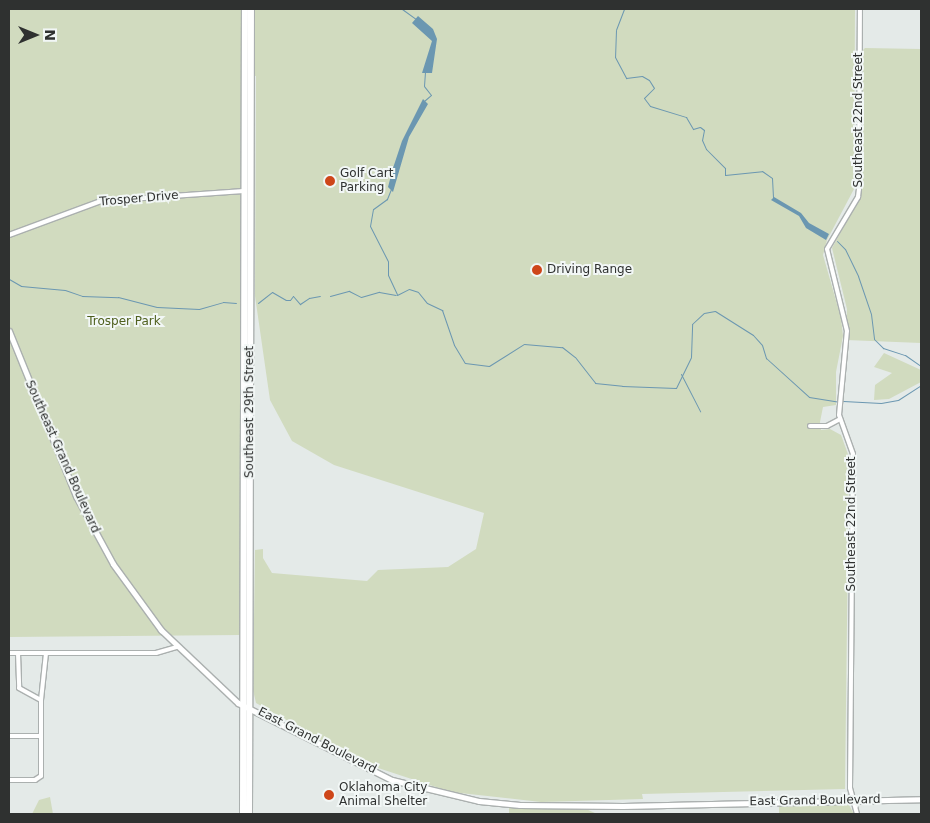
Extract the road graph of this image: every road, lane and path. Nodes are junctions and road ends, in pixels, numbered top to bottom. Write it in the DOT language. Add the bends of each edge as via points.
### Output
graph roads {
  1 [pos="245,9"];
  2 [pos="251,9"];
  3 [pos="860,9"];
  4 [pos="247,191"];
  5 [pos="9,235"];
  6 [pos="9,331"];
  7 [pos="840,419"];
  8 [pos="810,426"];
  9 [pos="177,647"];
  10 [pos="9,653"];
  11 [pos="18,653"];
  12 [pos="46,653"];
  13 [pos="41,700"];
  14 [pos="246,706"];
  15 [pos="9,736"];
  16 [pos="41,736"];
  17 [pos="9,780"];
  18 [pos="921,799"];
  19 [pos="853,800"];
  20 [pos="246,807"];
  21 [pos="243,814"];
  22 [pos="249,814"];
  23 [pos="857,814"];
  1 -- 4 [label="main road, Southeast 29th Street"];
  2 -- 4 [label="main road, Southeast 29th Street"];
  3 -- 7 [label="street, Southeast 22nd Street" via="859,189 853,206 830,242 827,258 847,331 839,395"];
  4 -- 5 [label="street, Trosper Drive" via="101,201"];
  4 -- 14 [label="main road, Southeast 29th Street"];
  6 -- 9 [label="street, Southeast Grand Boulevard" via="92,529 130,590"];
  7 -- 8 [label="street" via="827,426"];
  7 -- 19 [label="street, Southeast 22nd Street" via="853,454 850,788"];
  9 -- 12 [label="street" via="156,653"];
  9 -- 14 [label="street, Southeast Grand Boulevard"];
  10 -- 11 [label="street"];
  11 -- 12 [label="street"];
  11 -- 13 [label="street" via="19,688"];
  12 -- 13 [label="street"];
  13 -- 16 [label="street"];
  14 -- 19 [label="street, East Grand Boulevard" via="392,780 479,801 520,805 624,806"];
  14 -- 20 [label="main road, Southeast 29th Street"];
  15 -- 16 [label="street"];
  16 -- 17 [label="street" via="41,776 35,780"];
  18 -- 19 [label="street, East Grand Boulevard"];
  19 -- 23 [label="street, Southeast 22nd Street"];
  20 -- 21 [label="main road, Southeast 29th Street"];
  20 -- 22 [label="main road, Southeast 29th Street"];
}
